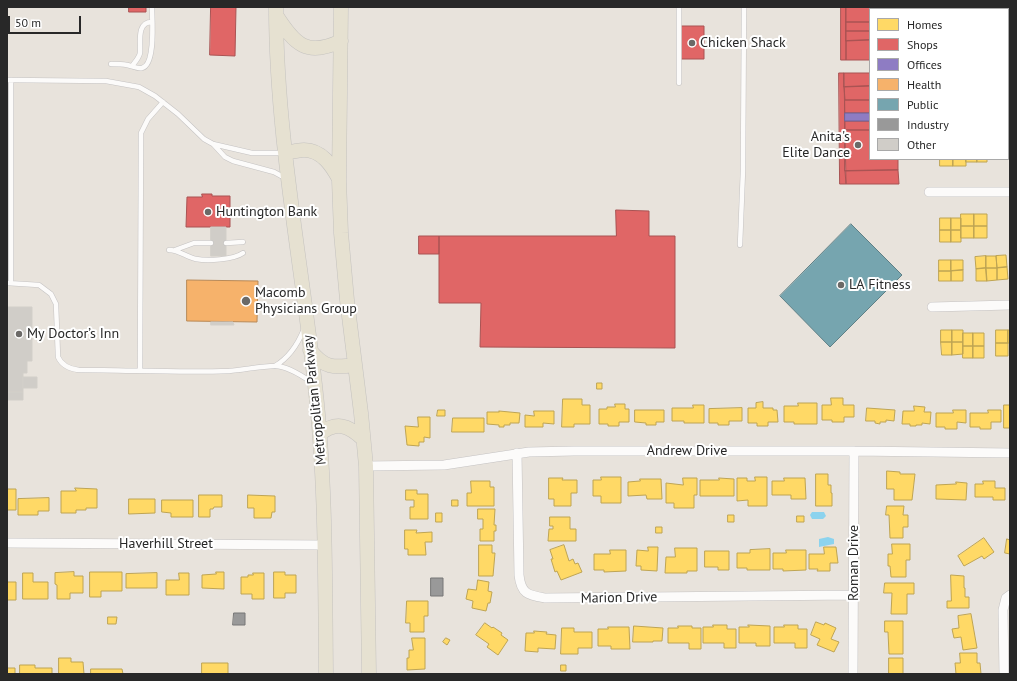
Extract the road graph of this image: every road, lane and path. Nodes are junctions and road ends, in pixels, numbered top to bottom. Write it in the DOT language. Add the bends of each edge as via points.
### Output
graph roads {
  1 [pos="152,7"];
  2 [pos="341,7"];
  3 [pos="679,7"];
  4 [pos="744,7"];
  5 [pos="276,11"];
  6 [pos="152,22"];
  7 [pos="341,41"];
  8 [pos="111,64"];
  9 [pos="132,66"];
  10 [pos="9,80"];
  11 [pos="678,83"];
  12 [pos="163,102"];
  13 [pos="9,134"];
  14 [pos="213,144"];
  15 [pos="286,153"];
  16 [pos="289,180"];
  17 [pos="339,180"];
  18 [pos="929,192"];
  19 [pos="1010,192"];
  20 [pos="243,242"];
  21 [pos="211,243"];
  22 [pos="226,243"];
  23 [pos="740,245"];
  24 [pos="169,250"];
  25 [pos="175,250"];
  26 [pos="242,253"];
  27 [pos="9,283"];
  28 [pos="1010,305"];
  29 [pos="932,307"];
  30 [pos="307,322"];
  31 [pos="310,350"];
  32 [pos="355,365"];
  33 [pos="275,366"];
  34 [pos="140,370"];
  35 [pos="315,385"];
  36 [pos="320,434"];
  37 [pos="363,439"];
  38 [pos="854,451"];
  39 [pos="517,453"];
  40 [pos="1010,454"];
  41 [pos="366,466"];
  42 [pos="7,543"];
  43 [pos="324,545"];
  44 [pos="853,595"];
  45 [pos="1008,597"];
  46 [pos="326,674"];
  47 [pos="369,674"];
  48 [pos="853,674"];
  49 [pos="1004,674"];
  1 -- 6 [label="lane"];
  2 -- 7 [label="main road"];
  3 -- 11 [label="lane"];
  4 -- 23 [label="lane"];
  5 -- 7 [label="main road" via="286,30 304,46 322,49"];
  5 -- 15 [label="main road, Metropolitan Parkway"];
  6 -- 9 [label="lane" via="141,28 139,55"];
  6 -- 9 [label="lane" via="152,49 149,61 144,68"];
  7 -- 17 [label="main road"];
  8 -- 9 [label="lane"];
  10 -- 12 [label="lane" via="111,81 139,87"];
  10 -- 13 [label="lane"];
  12 -- 14 [label="lane"];
  12 -- 34 [label="lane" via="148,119 141,133"];
  13 -- 27 [label="lane"];
  14 -- 15 [label="lane" via="252,153"];
  14 -- 16 [label="lane" via="225,157 233,161 274,172"];
  15 -- 16 [label="main road, Metropolitan Parkway"];
  15 -- 17 [label="main road" via="304,150 320,154"];
  16 -- 30 [label="main road, Metropolitan Parkway"];
  17 -- 32 [label="main road" via="344,273"];
  18 -- 19 [label="street"];
  20 -- 22 [label="lane"];
  21 -- 25 [label="lane" via="194,243"];
  24 -- 25 [label="lane"];
  25 -- 26 [label="lane" via="196,259 230,259"];
  27 -- 34 [label="lane" via="39,285 47,289 54,298 58,357 65,366 79,370"];
  28 -- 29 [label="street"];
  30 -- 31 [label="main road, Metropolitan Parkway"];
  30 -- 33 [label="lane" via="293,350"];
  31 -- 32 [label="main road" via="330,366"];
  31 -- 35 [label="main road, Metropolitan Parkway"];
  32 -- 37 [label="main road"];
  33 -- 34 [label="lane" via="229,371"];
  33 -- 35 [label="lane" via="304,376"];
  35 -- 36 [label="main road, Metropolitan Parkway"];
  36 -- 37 [label="main road" via="327,428 340,426 355,431"];
  36 -- 43 [label="main road, Metropolitan Parkway"];
  37 -- 41 [label="main road"];
  38 -- 39 [label="street, Andrew Drive"];
  38 -- 40 [label="street, Andrew Drive"];
  38 -- 44 [label="street, Roman Drive"];
  39 -- 41 [label="street, Andrew Drive" via="455,465"];
  39 -- 44 [label="street, Marion Drive" via="519,575 522,588 532,596 545,598"];
  41 -- 47 [label="main road"];
  42 -- 43 [label="street, Haverhill Street"];
  43 -- 46 [label="main road, Metropolitan Parkway"];
  44 -- 48 [label="street, Roman Drive"];
  45 -- 49 [label="street" via="1002,610"];
}
